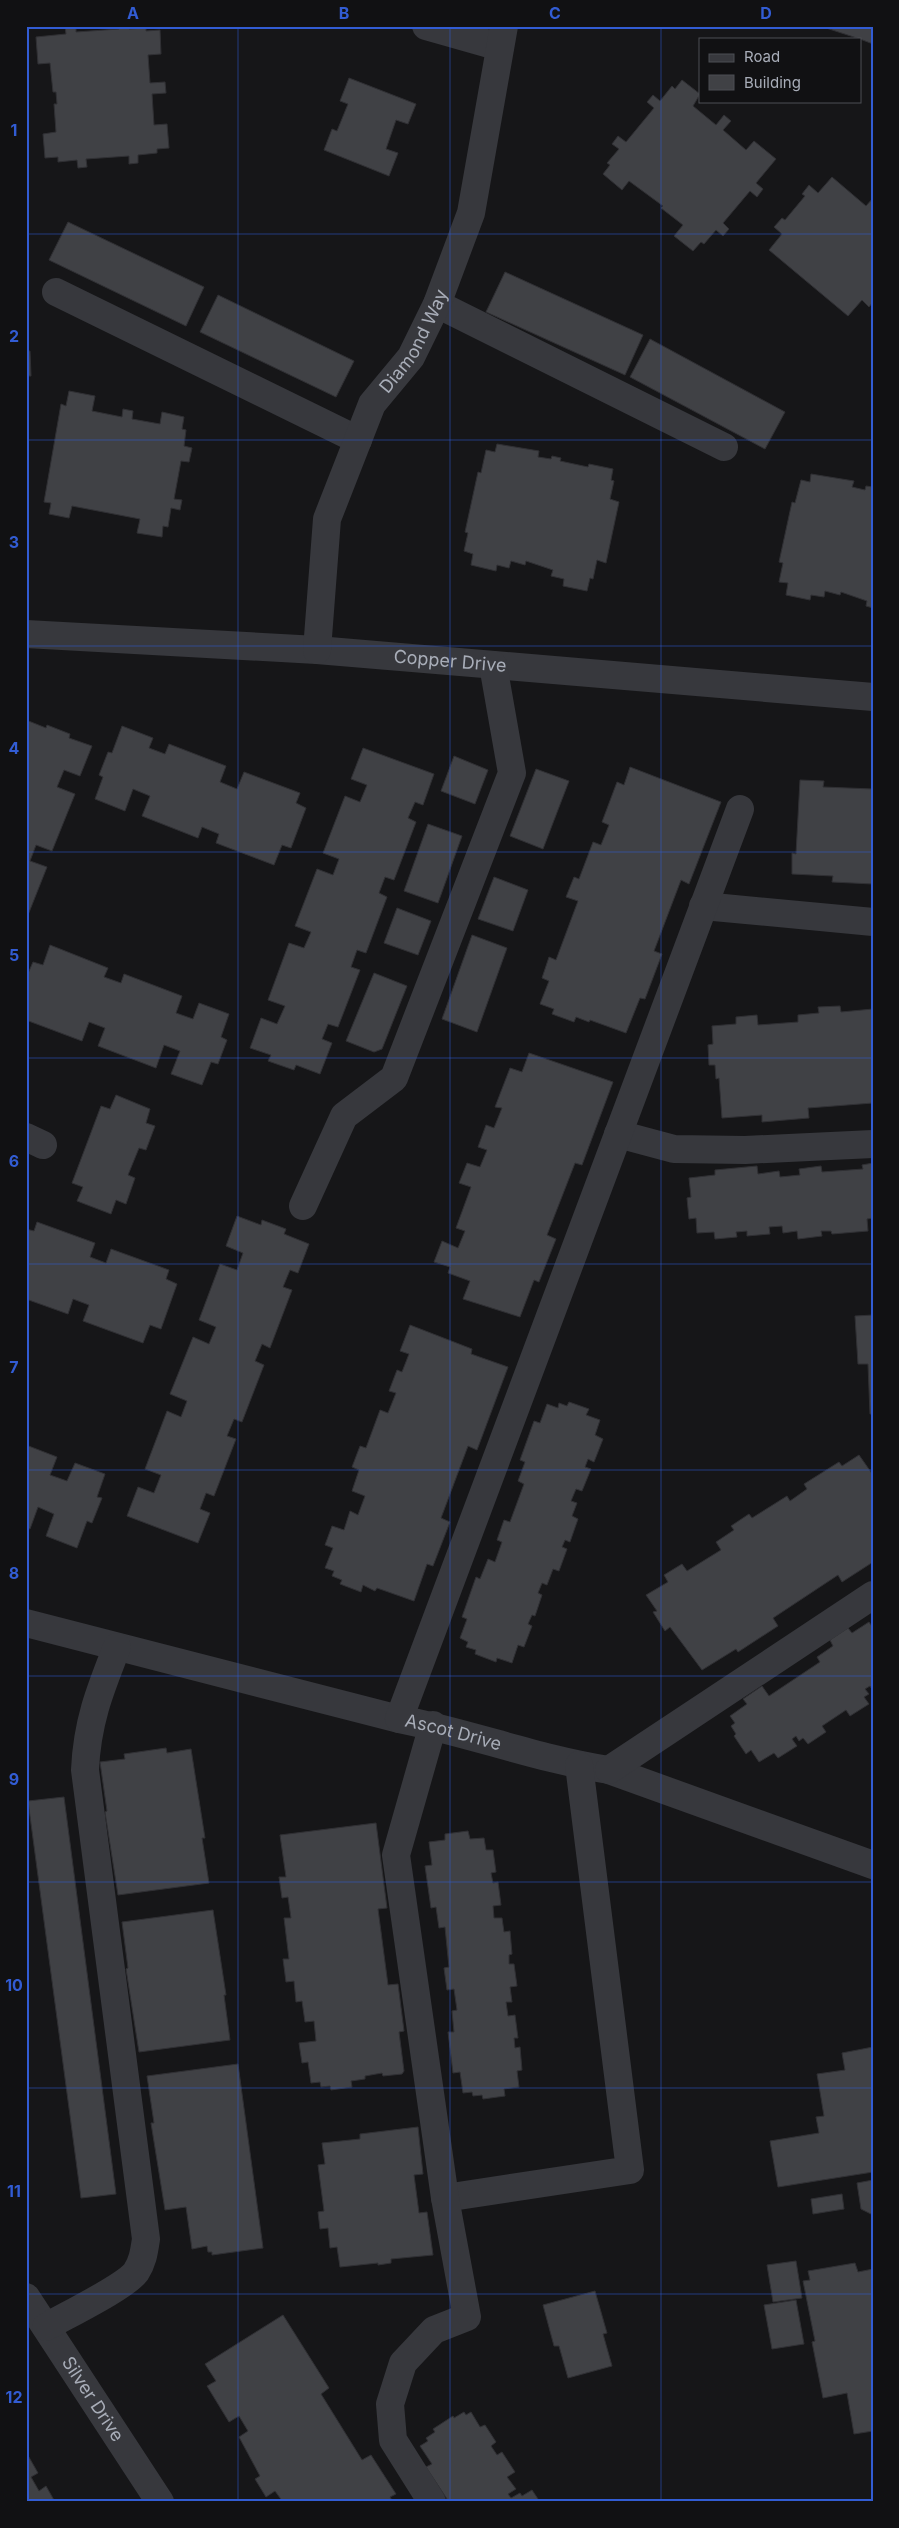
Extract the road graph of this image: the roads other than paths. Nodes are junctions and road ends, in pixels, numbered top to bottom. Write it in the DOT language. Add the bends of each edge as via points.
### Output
graph roads {
  1 [pos="426,26"];
  2 [pos="502,36"];
  3 [pos="56,292"];
  4 [pos="437,304"];
  5 [pos="358,440"];
  6 [pos="724,447"];
  7 [pos="26,634"];
  8 [pos="317,650"];
  9 [pos="494,665"];
  10 [pos="873,697"];
  11 [pos="740,808"];
  12 [pos="703,906"];
  13 [pos="873,922"];
  14 [pos="618,1134"];
  15 [pos="873,1144"];
  16 [pos="302,1206"];
  17 [pos="873,1595"];
  18 [pos="26,1623"];
  19 [pos="117,1647"];
  20 [pos="400,1719"];
  21 [pos="433,1725"];
  22 [pos="579,1766"];
  23 [pos="609,1770"];
  24 [pos="873,1865"];
  25 [pos="446,2198"];
  26 [pos="26,2297"];
  27 [pos="46,2327"];
  28 [pos="160,2502"];
  29 [pos="432,2502"];
  1 -- 2 [label="street"];
  2 -- 4 [label="street, Diamond Way" via="471,213"];
  3 -- 5 [label="street"];
  4 -- 5 [label="street, Diamond Way" via="411,357 372,404"];
  4 -- 6 [label="street"];
  5 -- 8 [label="street, Diamond Way" via="327,520"];
  7 -- 8 [label="street, Copper Drive"];
  8 -- 9 [label="street, Copper Drive"];
  9 -- 10 [label="street, Copper Drive"];
  9 -- 16 [label="street" via="512,773 394,1078 344,1116"];
  11 -- 12 [label="street"];
  12 -- 13 [label="street"];
  12 -- 14 [label="street"];
  14 -- 15 [label="street" via="674,1149 746,1150"];
  14 -- 20 [label="street"];
  17 -- 23 [label="street"];
  18 -- 19 [label="street, Ascot Drive"];
  19 -- 20 [label="street, Ascot Drive"];
  19 -- 27 [label="street" via="94,1708 86,1740 84,1770 146,2239 144,2258 135,2274"];
  20 -- 21 [label="street, Ascot Drive"];
  21 -- 22 [label="street, Ascot Drive"];
  21 -- 25 [label="street" via="396,1855"];
  22 -- 23 [label="street, Ascot Drive"];
  22 -- 25 [label="street" via="630,2170"];
  23 -- 24 [label="street, Ascot Drive"];
  25 -- 29 [label="street" via="467,2317 434,2330 403,2363 390,2404 393,2440"];
  26 -- 27 [label="street, Silver Drive"];
  27 -- 28 [label="street, Silver Drive"];
}
